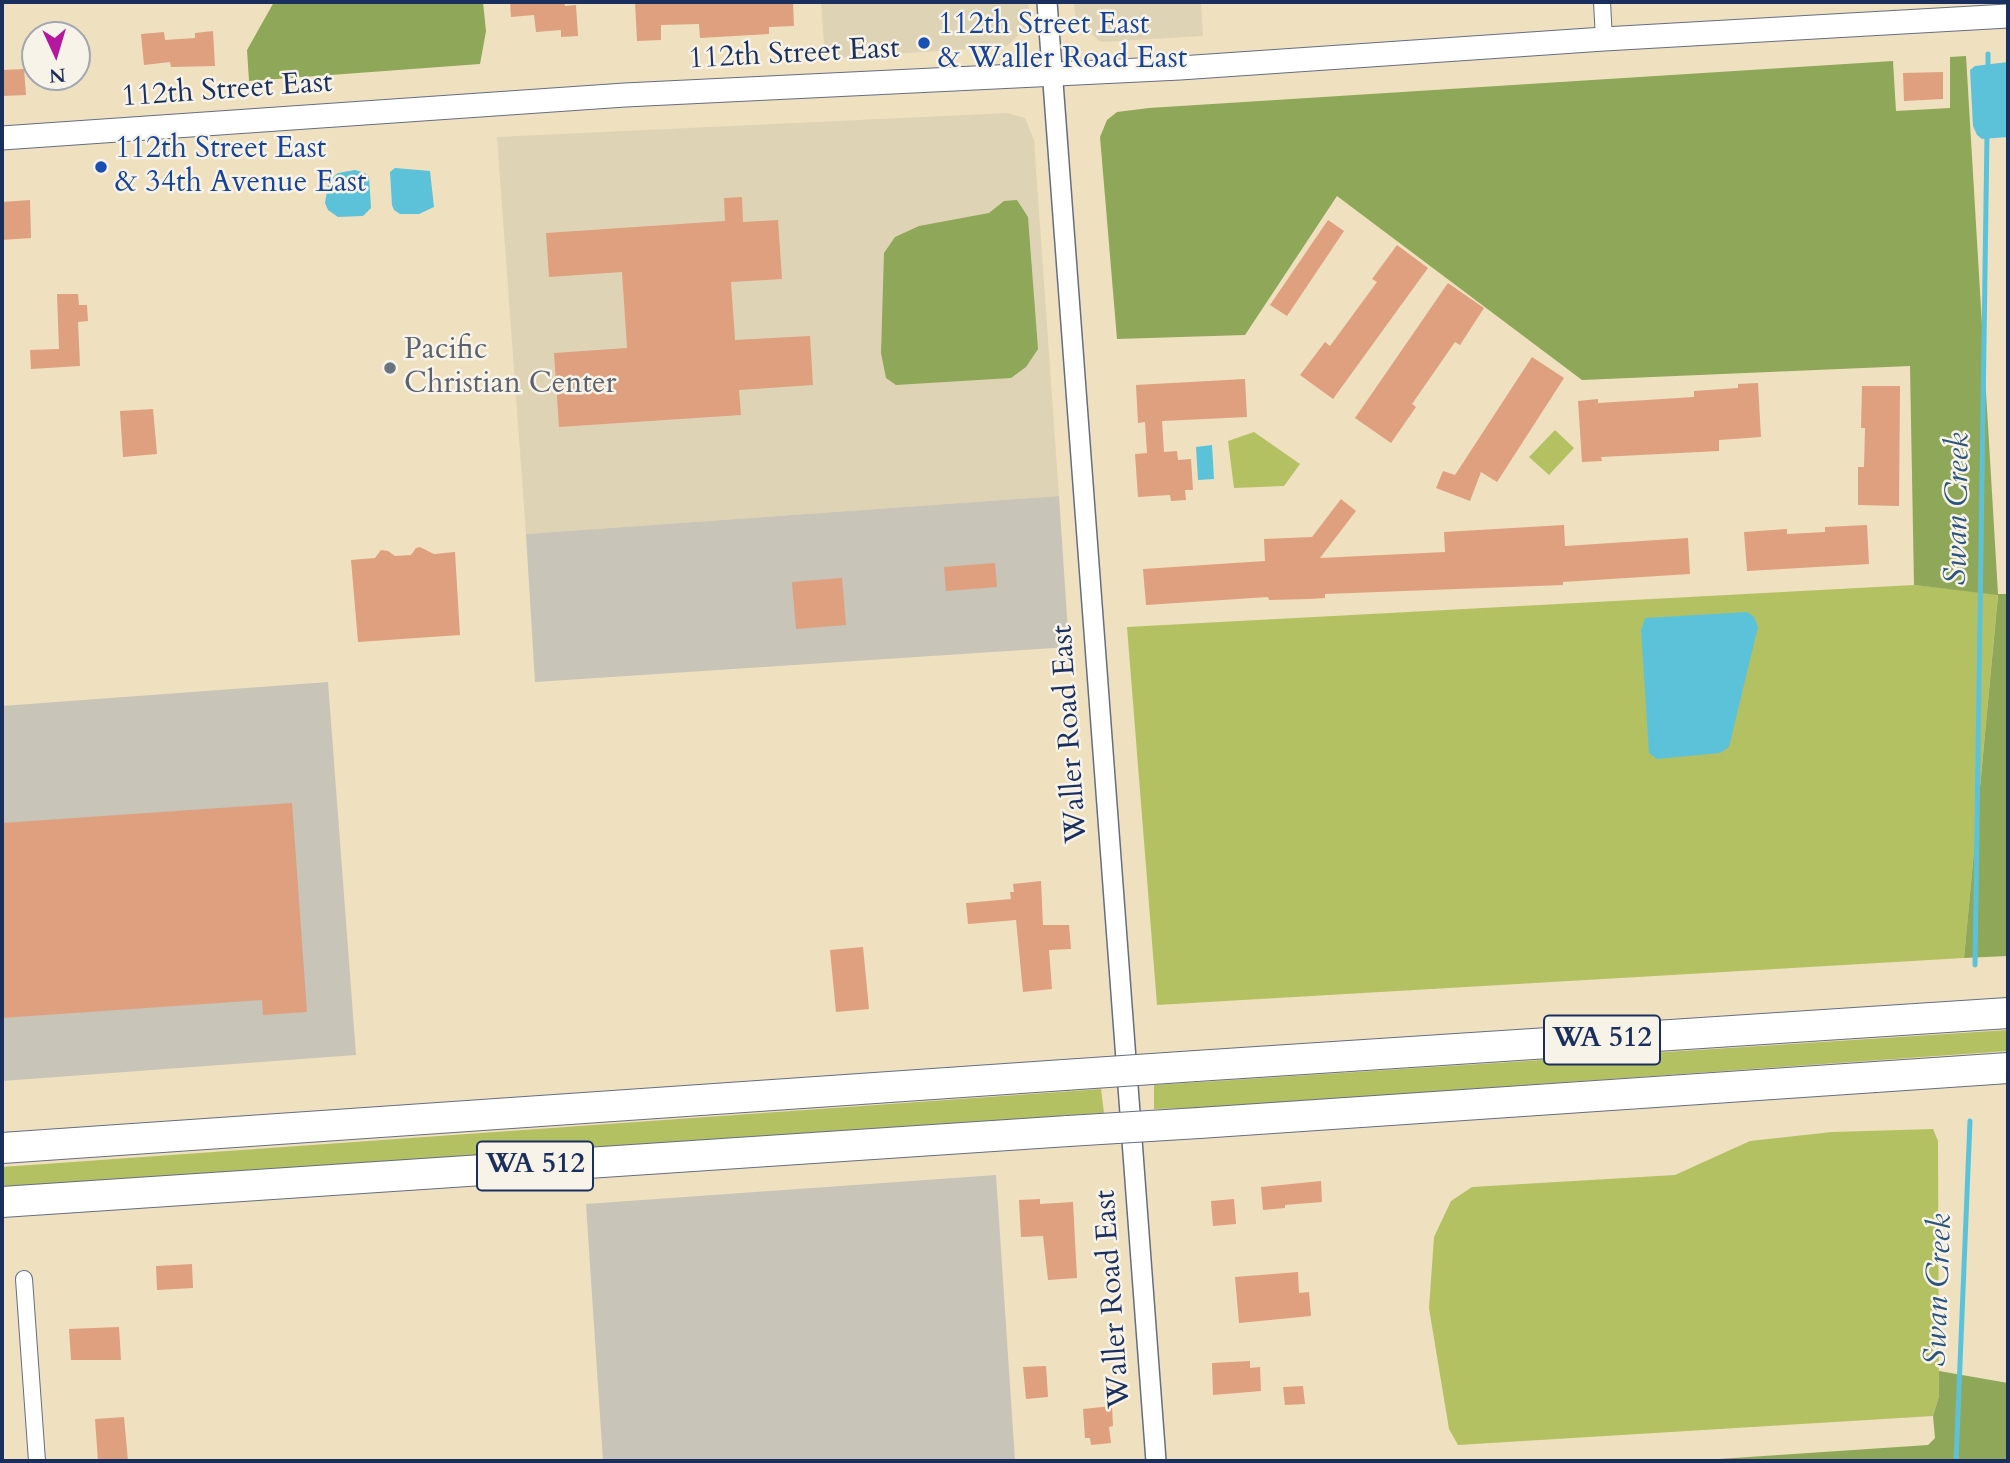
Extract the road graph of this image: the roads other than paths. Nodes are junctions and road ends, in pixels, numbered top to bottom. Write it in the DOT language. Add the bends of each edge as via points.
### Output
graph roads {
  1 [pos="1047,2"];
  2 [pos="1602,2"];
  3 [pos="1966,10"];
  4 [pos="2008,16"];
  5 [pos="1604,39"];
  6 [pos="1051,73"];
  7 [pos="2,138"];
  8 [pos="2008,1013"];
  9 [pos="2008,1068"];
  10 [pos="2,1148"];
  11 [pos="2,1202"];
  12 [pos="24,1279"];
  13 [pos="37,1461"];
  14 [pos="1156,1461"];
  1 -- 6 [label="street, Waller Road East"];
  2 -- 5 [label="street"];
  3 -- 4 [label="main road, 112th Street East"];
  3 -- 5 [label="main road, 112th Street East"];
  5 -- 6 [label="main road, 112th Street East"];
  6 -- 7 [label="main road, 112th Street East" via="625,95"];
  6 -- 14 [label="street, Waller Road East"];
  8 -- 10 [label="highway, WA 512, bridge"];
  9 -- 11 [label="highway, WA 512, bridge"];
  12 -- 13 [label="street"];
}
